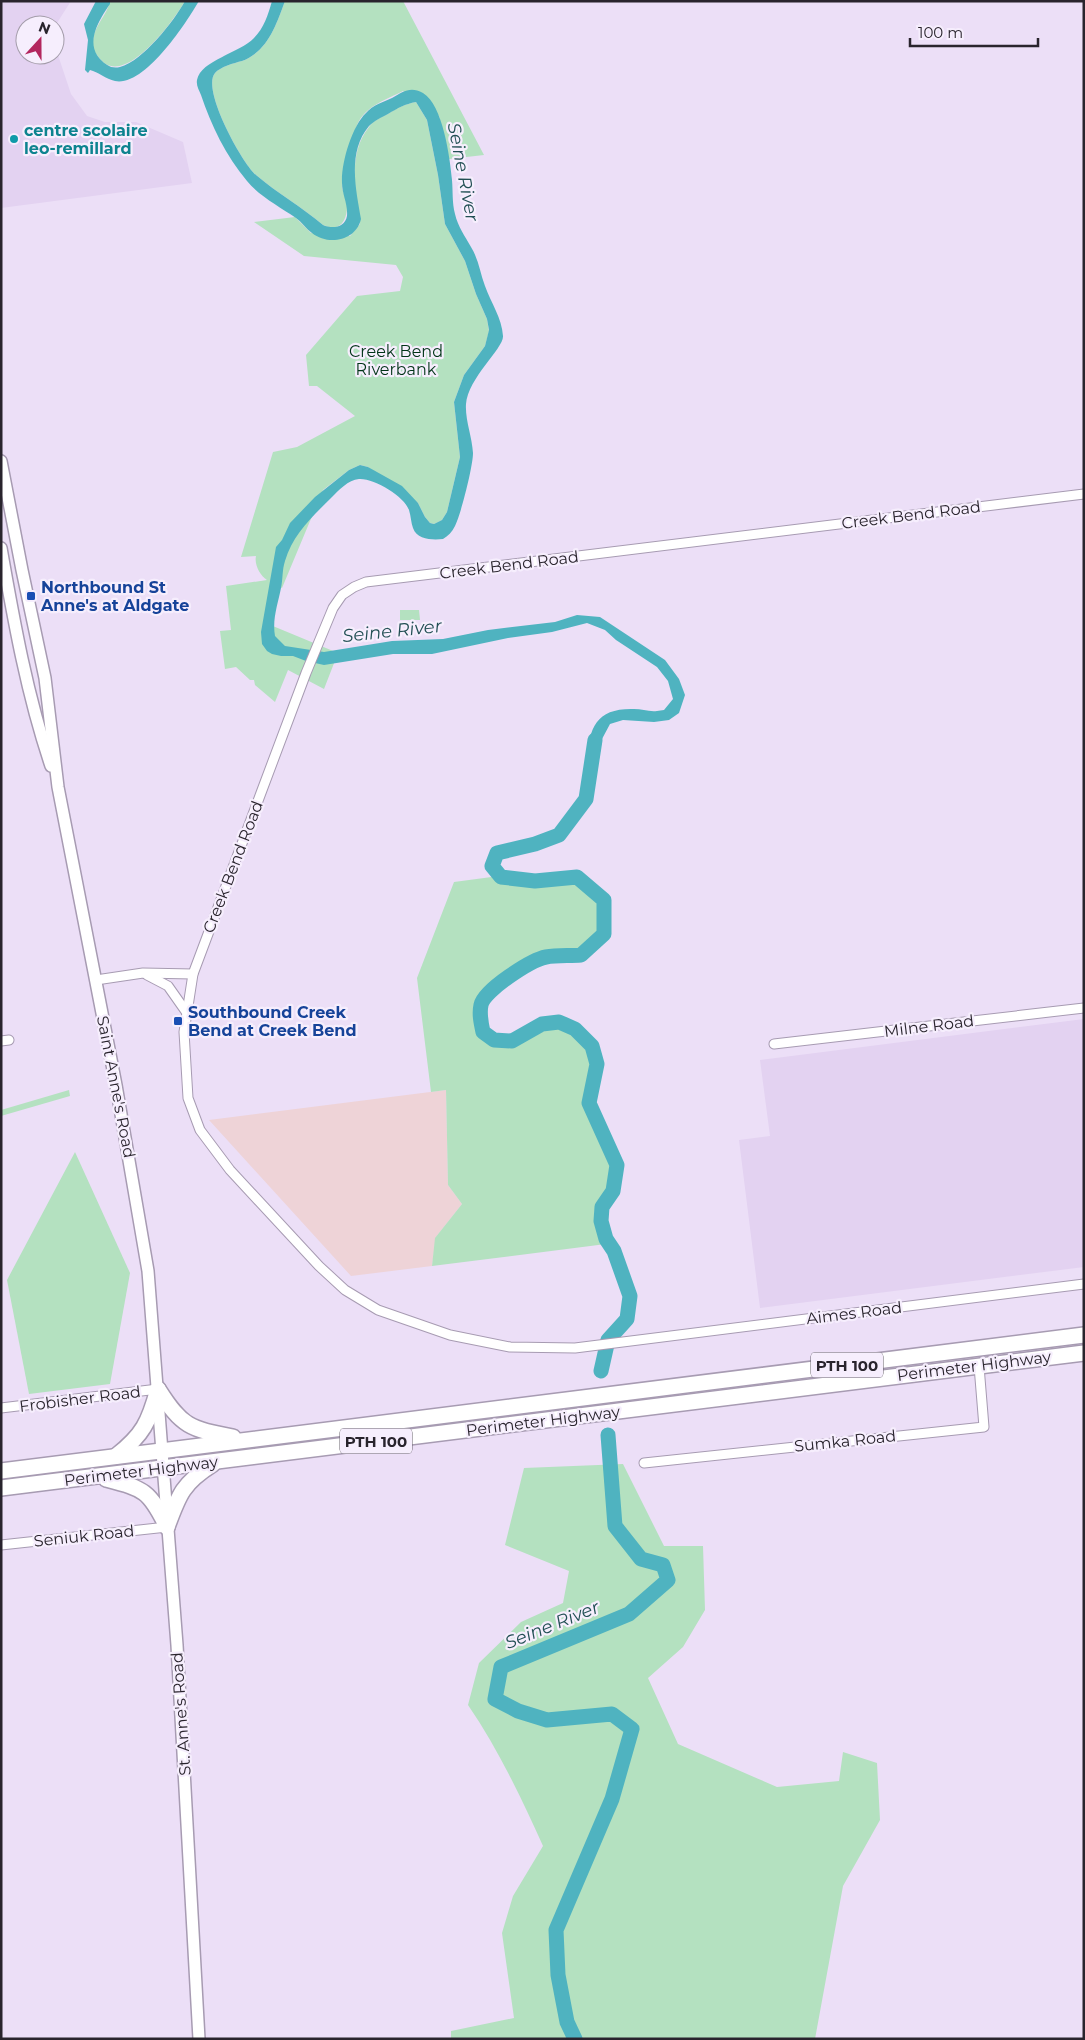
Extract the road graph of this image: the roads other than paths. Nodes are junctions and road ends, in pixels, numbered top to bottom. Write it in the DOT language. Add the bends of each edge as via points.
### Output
graph roads {
  1 [pos="1,461"];
  2 [pos="2,473"];
  3 [pos="4,486"];
  4 [pos="1084,494"];
  5 [pos="1,548"];
  6 [pos="58,787"];
  7 [pos="143,973"];
  8 [pos="193,974"];
  9 [pos="96,980"];
  10 [pos="1084,1008"];
  11 [pos="187,1013"];
  12 [pos="774,1044"];
  13 [pos="1084,1284"];
  14 [pos="1084,1335"];
  15 [pos="625,1341"];
  16 [pos="1084,1352"];
  17 [pos="979,1366"];
  18 [pos="158,1389"];
  19 [pos="1,1408"];
  20 [pos="245,1440"];
  21 [pos="162,1451"];
  22 [pos="114,1457"];
  23 [pos="218,1461"];
  24 [pos="644,1463"];
  25 [pos="164,1468"];
  26 [pos="1,1471"];
  27 [pos="97,1476"];
  28 [pos="1,1488"];
  29 [pos="167,1527"];
  30 [pos="1,1545"];
  31 [pos="199,2039"];
  1 -- 2 [label="main road, Saint Anne's Road"];
  2 -- 3 [label="main road, Saint Anne's Road"];
  3 -- 6 [label="main road, Saint Anne's Road" via="46,678"];
  4 -- 8 [label="street, Creek Bend Road" via="366,582 354,587 342,595 333,608 319,640"];
  5 -- 6 [label="main road, Saint Anne's Road" via="24,672"];
  6 -- 9 [label="main road, Saint Anne's Road"];
  7 -- 8 [label="street"];
  7 -- 9 [label="street"];
  7 -- 11 [label="street" via="168,986"];
  8 -- 11 [label="street, Creek Bend Road"];
  9 -- 18 [label="main road, Saint Anne's Road" via="146,1255"];
  10 -- 12 [label="street, Milne Road"];
  11 -- 15 [label="street, Creek Bend Road" via="184,1032 188,1098 200,1130 230,1170 345,1290 378,1310 450,1335 510,1347 575,1348"];
  13 -- 15 [label="street, Aimes Road"];
  14 -- 20 [label="highway, Perimeter Highway / PTH 100"];
  16 -- 17 [label="highway, Perimeter Highway / PTH 100"];
  17 -- 23 [label="highway, Perimeter Highway / PTH 100"];
  17 -- 24 [label="street, Sumka Road" via="984,1427"];
  18 -- 19 [label="street, Frobisher Road"];
  18 -- 20 [label="highway" via="184,1422 207,1432"];
  18 -- 21 [label="main road, St. Anne's Road"];
  18 -- 22 [label="highway" via="142,1431 134,1442"];
  20 -- 21 [label="highway, Perimeter Highway / PTH 100"];
  21 -- 22 [label="highway, Perimeter Highway / PTH 100"];
  21 -- 25 [label="main road, St. Anne's Road"];
  22 -- 26 [label="highway, Perimeter Highway / PTH 100"];
  23 -- 25 [label="highway, Perimeter Highway / PTH 100"];
  23 -- 29 [label="highway" via="186,1484"];
  25 -- 27 [label="highway, Perimeter Highway / PTH 100"];
  25 -- 29 [label="main road, St. Anne's Road"];
  27 -- 28 [label="highway, Perimeter Highway / PTH 100"];
  27 -- 29 [label="highway" via="130,1484 146,1493 157,1506"];
  29 -- 30 [label="street, Seniuk Road"];
  29 -- 31 [label="main road, St. Anne's Road"];
}
